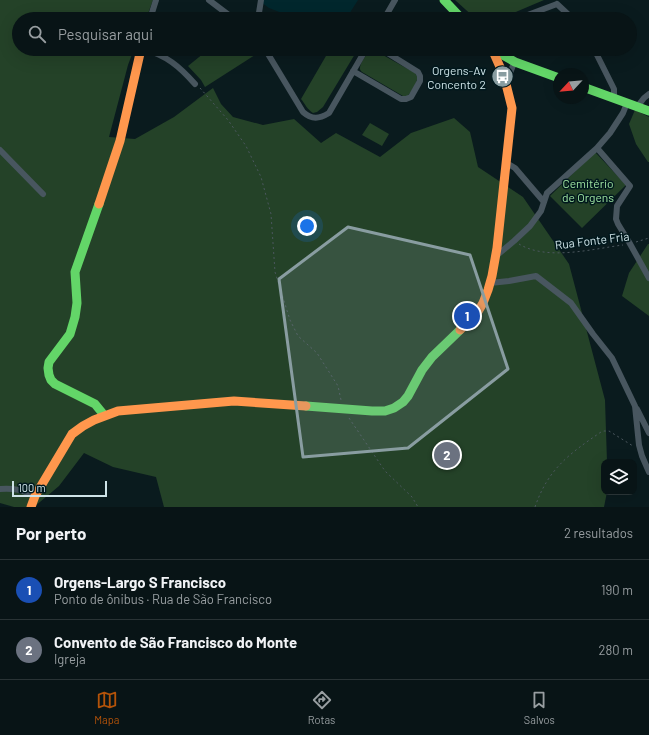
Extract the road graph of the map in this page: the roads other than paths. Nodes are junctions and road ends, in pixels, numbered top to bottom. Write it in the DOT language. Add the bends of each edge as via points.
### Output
graph roads {
  1 [pos="156,0"];
  2 [pos="209,0"];
  3 [pos="261,0"];
  4 [pos="395,0"];
  5 [pos="444,0"];
  6 [pos="557,2"];
  7 [pos="152,12"];
  8 [pos="225,12"];
  9 [pos="259,12"];
  10 [pos="388,12"];
  11 [pos="455,12"];
  12 [pos="533,12"];
  13 [pos="566,12"];
  14 [pos="140,56"];
  15 [pos="163,56"];
  16 [pos="269,56"];
  17 [pos="362,56"];
  18 [pos="392,56"];
  19 [pos="495,56"];
  20 [pos="598,56"];
  21 [pos="506,57"];
  22 [pos="515,62"];
  23 [pos="353,71"];
  24 [pos="504,76"];
  25 [pos="553,76"];
  26 [pos="197,85"];
  27 [pos="589,89"];
  28 [pos="508,92"];
  29 [pos="649,94"];
  30 [pos="614,98"];
  31 [pos="627,103"];
  32 [pos="637,107"];
  33 [pos="649,111"];
  34 [pos="597,148"];
  35 [pos="0,150"];
  36 [pos="506,165"];
  37 [pos="42,194"];
  38 [pos="544,202"];
  39 [pos="496,256"];
  40 [pos="649,278"];
  41 [pos="490,283"];
  42 [pos="635,406"];
  43 [pos="104,415"];
  44 [pos="649,433"];
  45 [pos="649,472"];
  46 [pos="0,489"];
  47 [pos="35,496"];
  48 [pos="31,507"];
  1 -- 7 [label="street"];
  2 -- 8 [label="street"];
  3 -- 9 [label="street"];
  4 -- 10 [label="street"];
  5 -- 11 [label="street"];
  6 -- 12 [label="street"];
  6 -- 13 [label="street"];
  14 -- 43 [label="street" via="120,141 76,272 77,303 70,334 49,362 48,368 51,380 55,384 95,404"];
  15 -- 26 [label="street"];
  16 -- 23 [label="street" via="303,112 319,118 329,113"];
  17 -- 23 [label="street"];
  18 -- 23 [label="street" via="418,72 420,76 420,81 406,99 401,99"];
  19 -- 24 [label="street"];
  20 -- 30 [label="street" via="614,89"];
  21 -- 22 [label="street"];
  21 -- 24 [label="street"];
  22 -- 25 [label="street"];
  22 -- 28 [label="street" via="509,75"];
  24 -- 28 [label="street"];
  27 -- 30 [label="street"];
  28 -- 36 [label="street" via="512,108"];
  29 -- 32 [label="street"];
  30 -- 31 [label="street"];
  31 -- 32 [label="street"];
  31 -- 34 [label="street" via="610,133"];
  32 -- 33 [label="street"];
  34 -- 38 [label="street" via="547,193"];
  34 -- 40 [label="street" via="630,186 617,206 616,219"];
  35 -- 37 [label="street"];
  36 -- 38 [label="street" via="515,168"];
  36 -- 39 [label="street"];
  38 -- 39 [label="street" via="530,226"];
  39 -- 41 [label="street"];
  41 -- 42 [label="street" via="536,276 571,303 612,358"];
  41 -- 43 [label="street" via="476,315 432,357 408,396 394,408 372,412 234,401 118,411"];
  42 -- 44 [label="street"];
  42 -- 45 [label="street" via="640,450"];
  43 -- 47 [label="street" via="72,434"];
  46 -- 47 [label="street" via="13,488"];
  47 -- 48 [label="street"];
}
